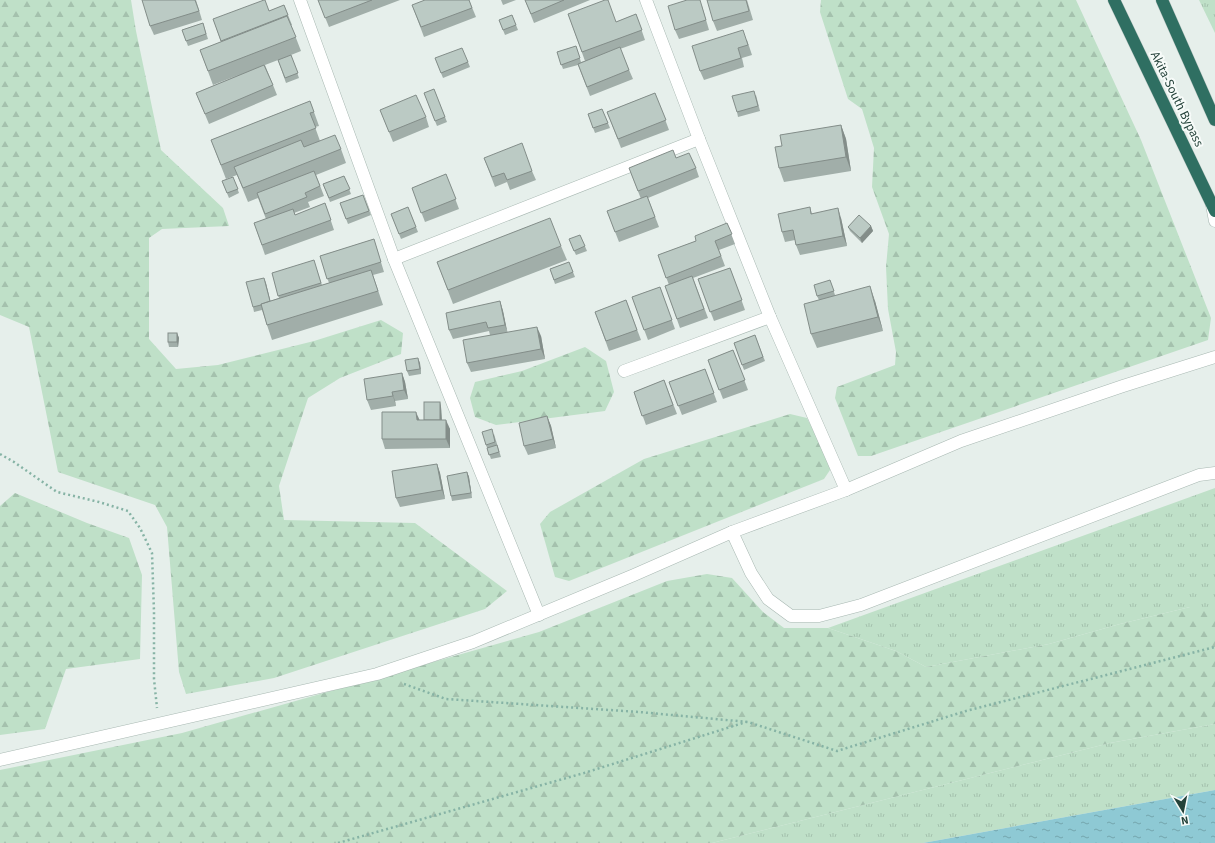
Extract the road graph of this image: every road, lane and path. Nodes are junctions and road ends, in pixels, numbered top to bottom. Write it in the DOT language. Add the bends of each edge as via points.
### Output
graph roads {
  1 [pos="300,0"];
  2 [pos="646,0"];
  3 [pos="1114,0"];
  4 [pos="1162,0"];
  5 [pos="1215,120"];
  6 [pos="699,139"];
  7 [pos="1214,208"];
  8 [pos="1215,221"];
  9 [pos="394,259"];
  10 [pos="770,317"];
  11 [pos="1215,357"];
  12 [pos="624,371"];
  13 [pos="0,454"];
  14 [pos="1215,463"];
  15 [pos="1215,473"];
  16 [pos="1199,475"];
  17 [pos="846,490"];
  18 [pos="732,532"];
  19 [pos="539,615"];
  20 [pos="1215,647"];
  21 [pos="377,674"];
  22 [pos="748,722"];
  23 [pos="159,724"];
  24 [pos="0,760"];
  25 [pos="338,843"];
  1 -- 9 [label="street"];
  2 -- 6 [label="street"];
  3 -- 7 [label="highway, Akita-South Bypass"];
  4 -- 5 [label="highway, Akita-South Bypass"];
  6 -- 9 [label="street"];
  6 -- 10 [label="street"];
  7 -- 8 [label="street"];
  9 -- 19 [label="street"];
  10 -- 12 [label="street"];
  10 -- 17 [label="street"];
  11 -- 17 [label="street" via="961,441"];
  13 -- 23 [label="path" via="57,492 128,511 140,528 152,553 154,679"];
  14 -- 16 [label="street"];
  15 -- 16 [label="street"];
  16 -- 18 [label="street" via="861,605 819,616 791,616 768,599 751,573"];
  17 -- 18 [label="street"];
  18 -- 19 [label="street"];
  19 -- 21 [label="street" via="473,642"];
  20 -- 22 [label="path" via="966,711 837,751"];
  21 -- 22 [label="path" via="446,699"];
  21 -- 23 [label="street"];
  22 -- 25 [label="path" via="584,773"];
  23 -- 24 [label="street"];
}
